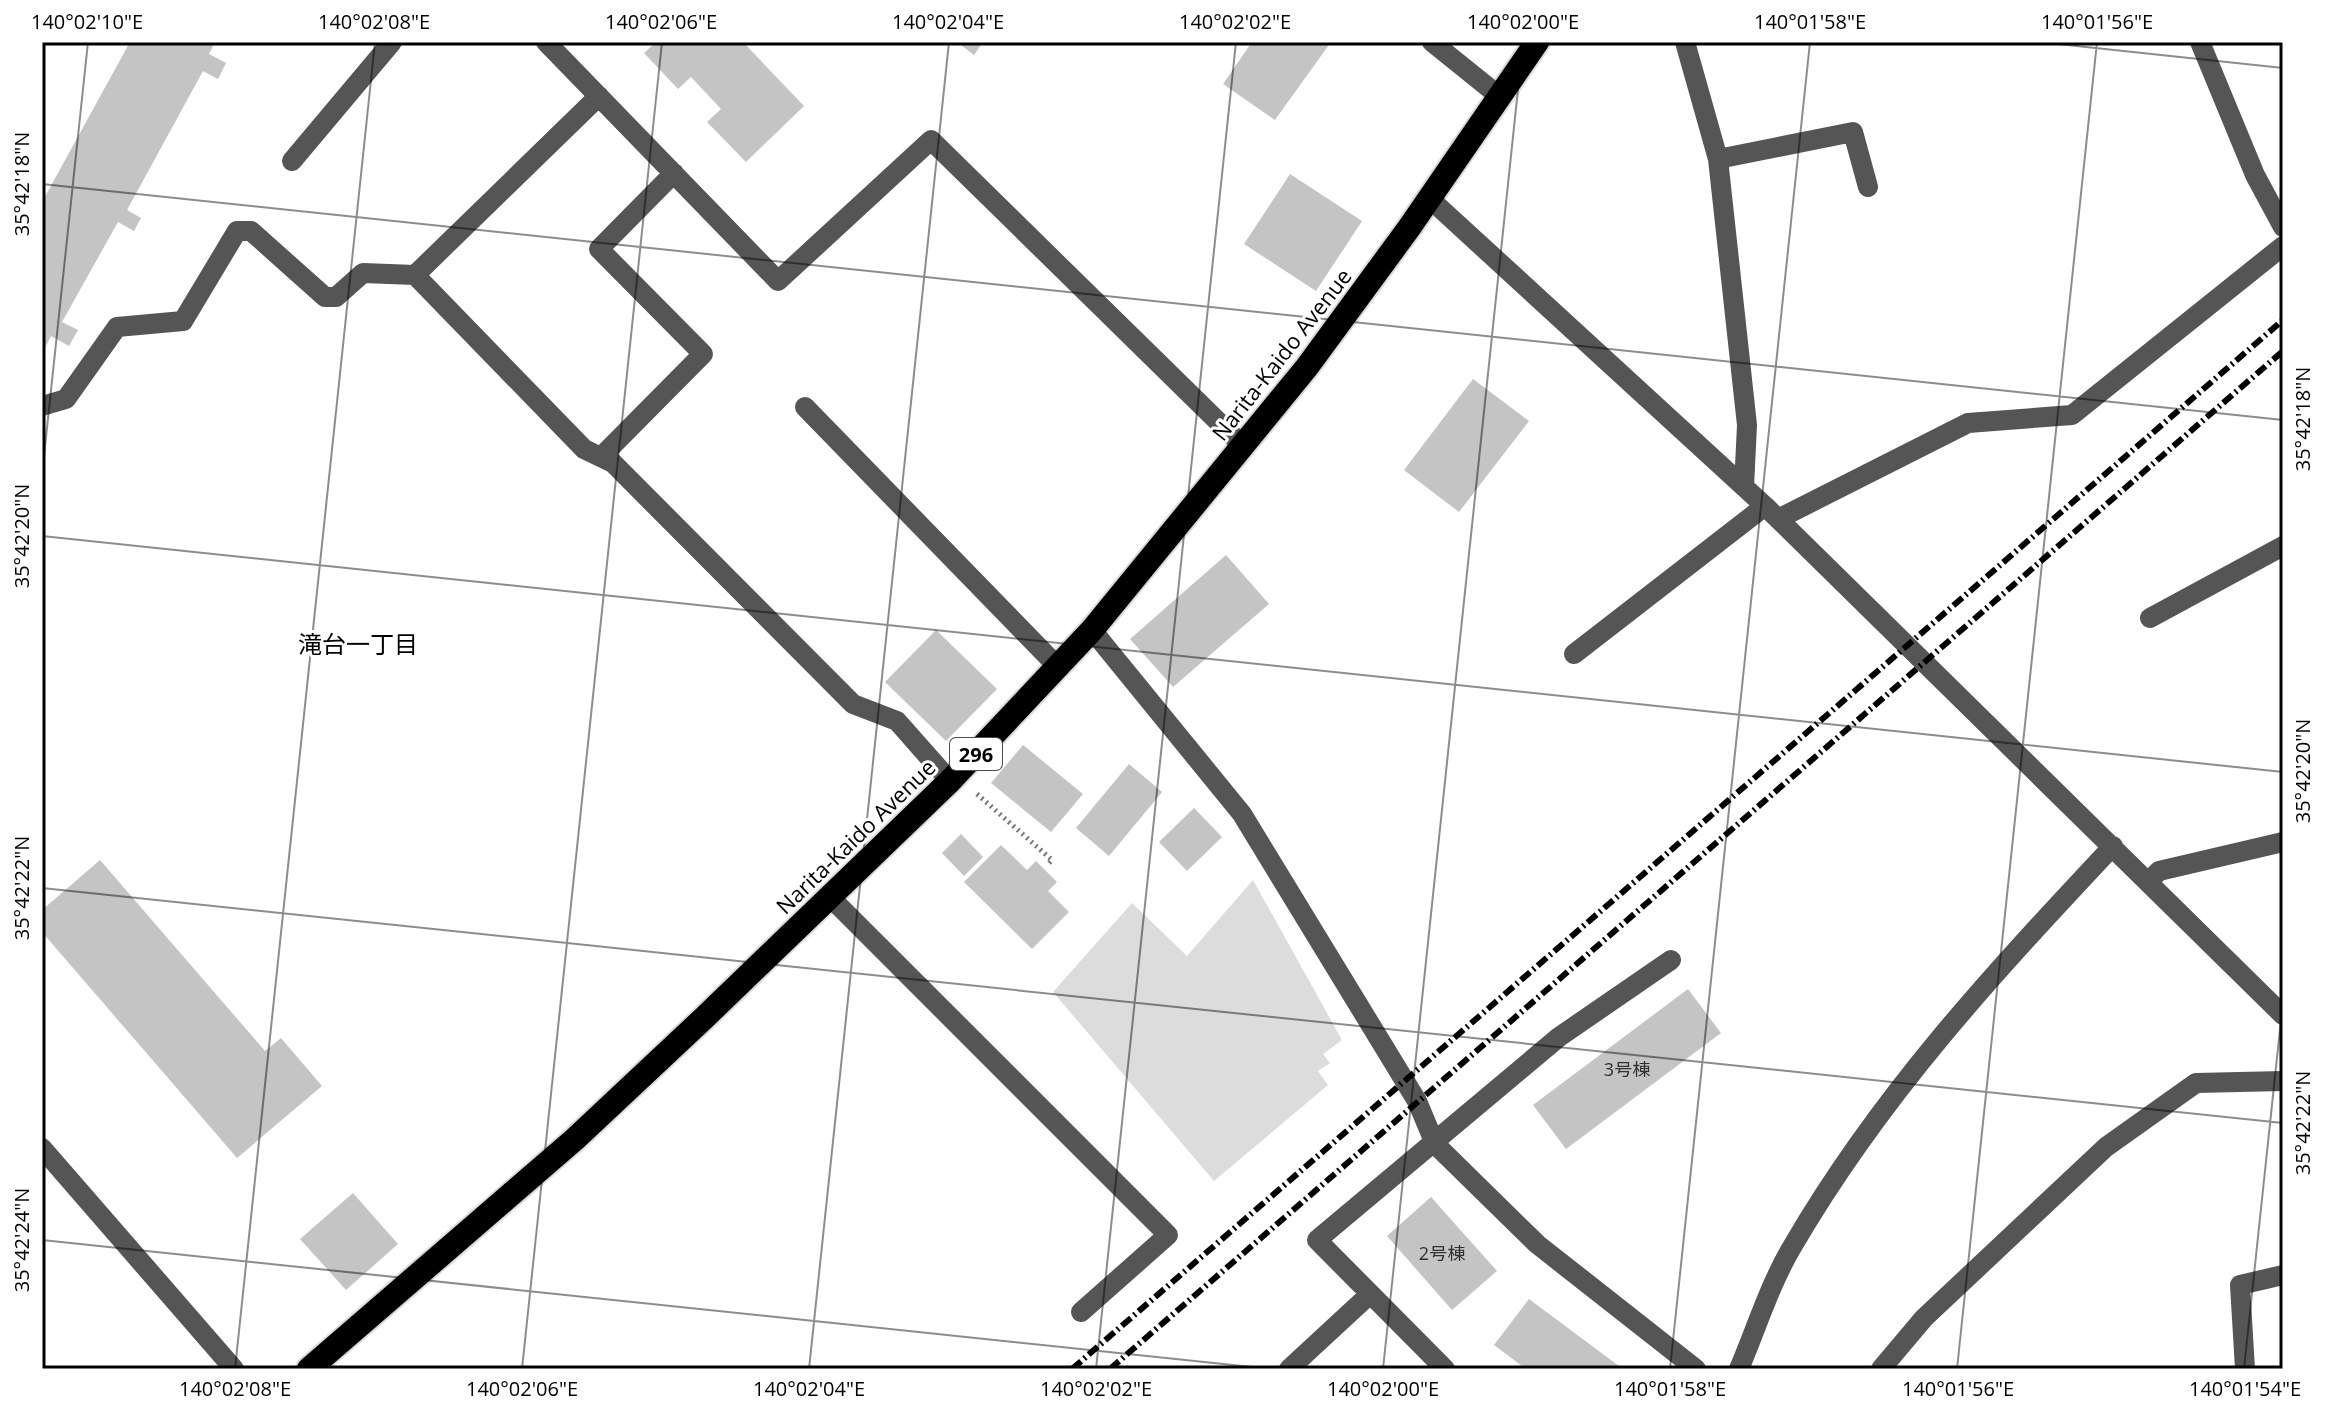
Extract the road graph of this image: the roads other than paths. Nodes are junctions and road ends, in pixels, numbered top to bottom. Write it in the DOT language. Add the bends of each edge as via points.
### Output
graph roads {
  1 [pos="392,42"];
  2 [pos="546,42"];
  3 [pos="1432,42"];
  4 [pos="1537,42"];
  5 [pos="1685,42"];
  6 [pos="2200,42"];
  7 [pos="599,96"];
  8 [pos="1499,96"];
  9 [pos="1718,159"];
  10 [pos="292,161"];
  11 [pos="674,173"];
  12 [pos="1868,187"];
  13 [pos="1429,198"];
  14 [pos="2283,227"];
  15 [pos="2283,246"];
  16 [pos="415,275"];
  17 [pos="42,406"];
  18 [pos="805,407"];
  19 [pos="1244,447"];
  20 [pos="601,457"];
  21 [pos="1744,487"];
  22 [pos="1771,512"];
  23 [pos="2283,546"];
  24 [pos="2150,618"];
  25 [pos="1092,630"];
  26 [pos="1574,654"];
  27 [pos="1058,667"];
  28 [pos="960,785"];
  29 [pos="2283,842"];
  30 [pos="2113,846"];
  31 [pos="2149,881"];
  32 [pos="830,897"];
  33 [pos="1671,960"];
  34 [pos="2283,1015"];
  35 [pos="2283,1081"];
  36 [pos="1435,1144"];
  37 [pos="42,1148"];
  38 [pos="2283,1275"];
  39 [pos="1369,1295"];
  40 [pos="1081,1312"];
  41 [pos="234,1369"];
  42 [pos="309,1369"];
  43 [pos="1289,1369"];
  44 [pos="1445,1369"];
  45 [pos="1696,1369"];
  46 [pos="1739,1369"];
  47 [pos="1881,1369"];
  48 [pos="2245,1369"];
  1 -- 10 [label="street"];
  2 -- 7 [label="street"];
  3 -- 8 [label="street"];
  4 -- 8 [label="highway, Narita-Kaido Avenue / 296"];
  5 -- 9 [label="street"];
  6 -- 14 [label="street" via="2255,175"];
  7 -- 11 [label="street"];
  7 -- 16 [label="street"];
  8 -- 13 [label="highway, Narita-Kaido Avenue / 296"];
  9 -- 12 [label="street" via="1853,132"];
  9 -- 21 [label="street" via="1747,425"];
  11 -- 19 [label="street" via="778,281 931,140"];
  11 -- 20 [label="street" via="599,249 703,354"];
  13 -- 19 [label="highway, Narita-Kaido Avenue / 296"];
  13 -- 21 [label="street"];
  15 -- 22 [label="street" via="2072,415 1968,423"];
  16 -- 17 [label="street" via="363,273 336,297 325,297 251,231 237,231 183,321 117,327 66,399"];
  16 -- 20 [label="street" via="584,449"];
  18 -- 27 [label="street"];
  19 -- 25 [label="highway, Narita-Kaido Avenue / 296"];
  20 -- 28 [label="street" via="613,463 853,704 897,721"];
  21 -- 22 [label="street"];
  22 -- 26 [label="street"];
  22 -- 30 [label="street"];
  23 -- 24 [label="street"];
  25 -- 27 [label="highway, Narita-Kaido Avenue / 296"];
  25 -- 36 [label="street" via="1242,814 1417,1101"];
  27 -- 28 [label="highway, Narita-Kaido Avenue / 296"];
  28 -- 32 [label="highway, Narita-Kaido Avenue / 296"];
  29 -- 31 [label="street" via="2159,871"];
  30 -- 31 [label="street"];
  30 -- 46 [label="street" via="1968,1001 1880,1112 1791,1249"];
  31 -- 34 [label="street"];
  32 -- 40 [label="street" via="1168,1235"];
  32 -- 42 [label="highway, Narita-Kaido Avenue / 296" via="575,1139"];
  33 -- 36 [label="street" via="1559,1037"];
  35 -- 47 [label="street" via="2196,1083 2131,1129 1924,1318"];
  36 -- 39 [label="street" via="1317,1240"];
  36 -- 45 [label="street" via="1537,1244"];
  37 -- 41 [label="street"];
  38 -- 48 [label="street" via="2240,1285"];
  39 -- 43 [label="street"];
  39 -- 44 [label="street"];
}
